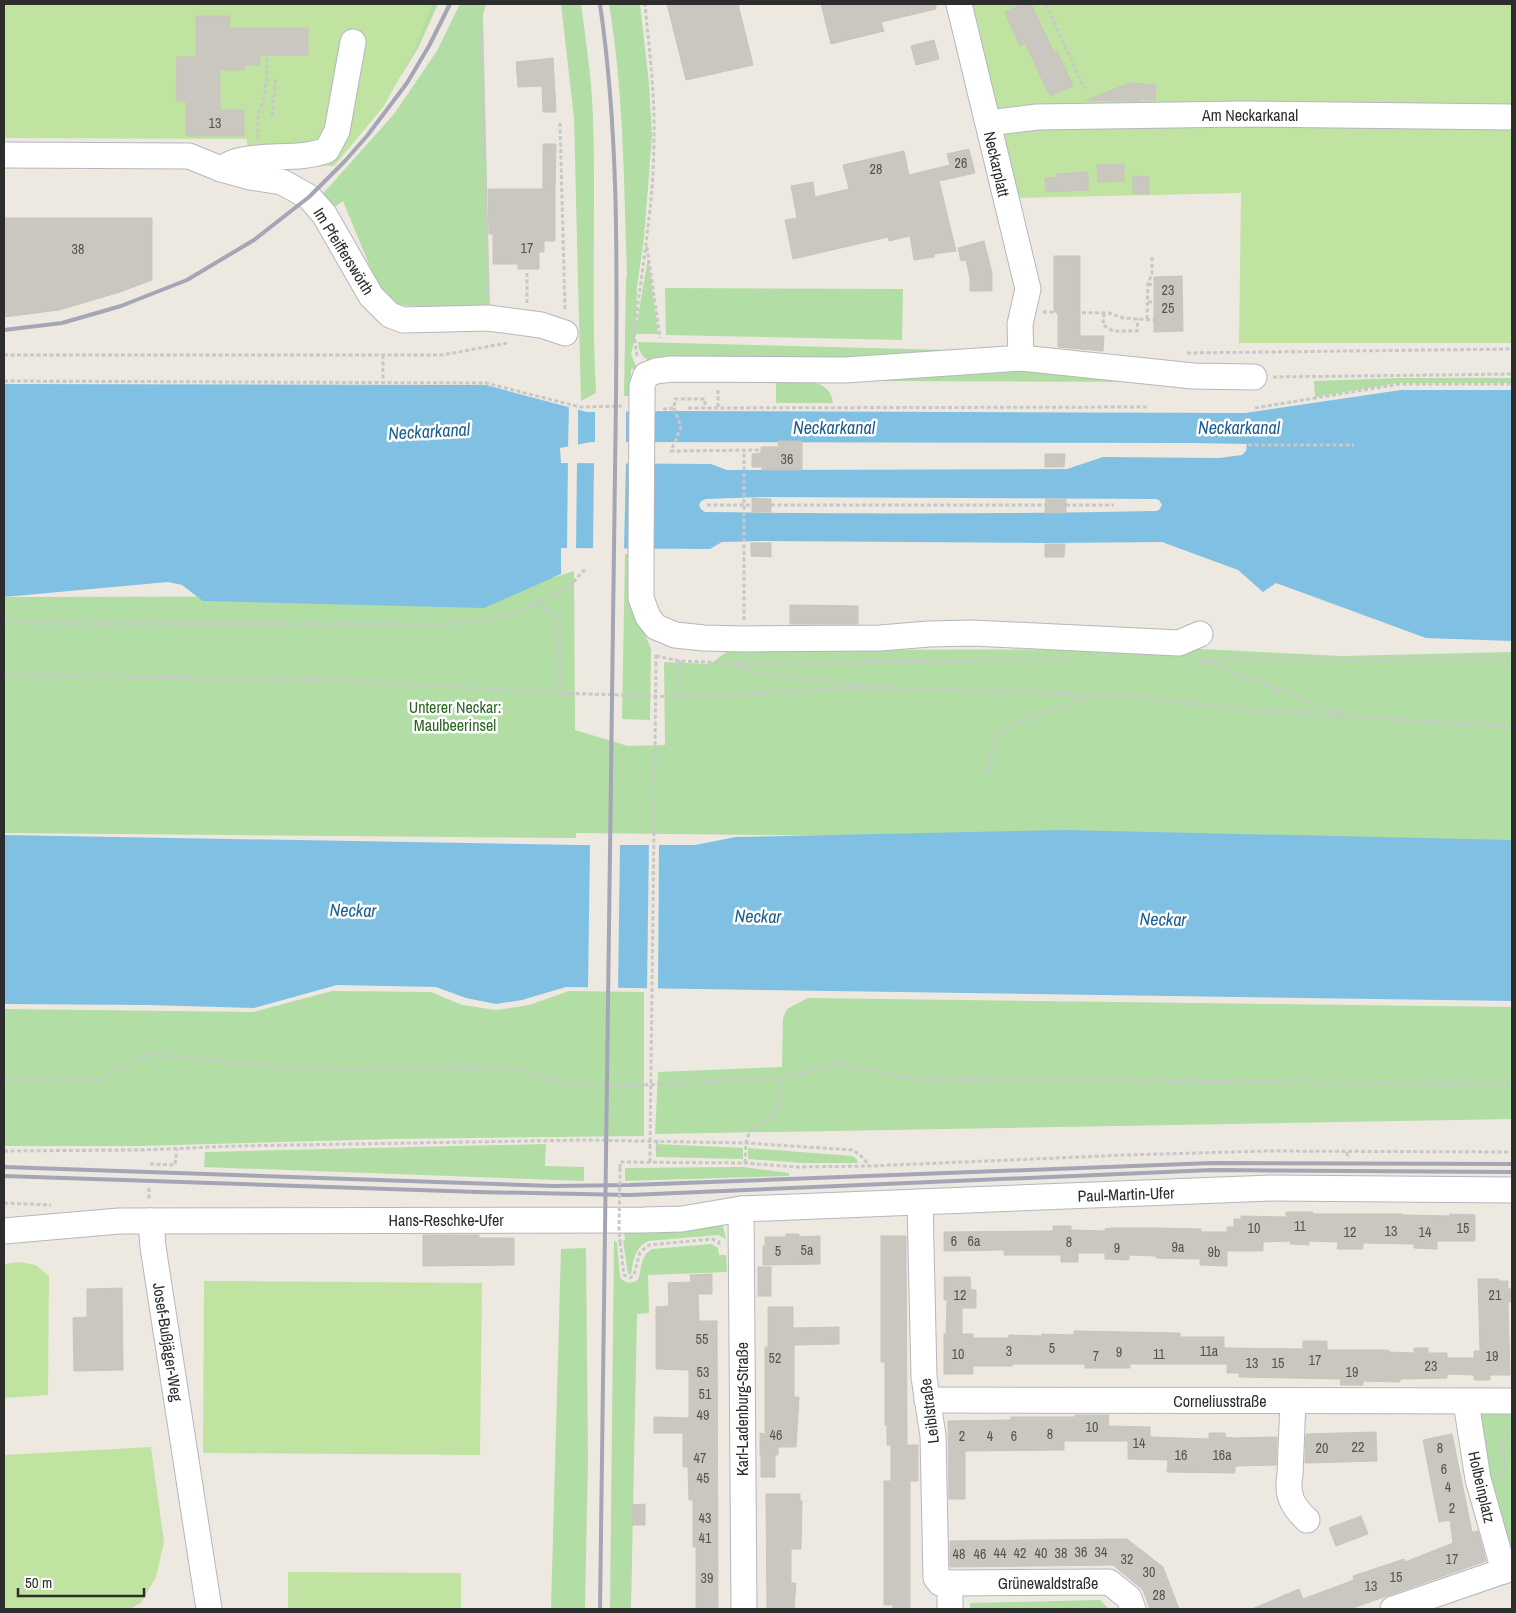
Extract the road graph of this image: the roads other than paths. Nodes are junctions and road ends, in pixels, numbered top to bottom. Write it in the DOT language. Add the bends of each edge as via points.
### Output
graph roads {
  1 [pos="959,4"];
  2 [pos="353,42"];
  3 [pos="1512,117"];
  4 [pos="988,123"];
  5 [pos="4,156"];
  6 [pos="220,169"];
  7 [pos="565,333"];
  8 [pos="1021,358"];
  9 [pos="1254,377"];
  10 [pos="1200,634"];
  11 [pos="1512,1190"];
  12 [pos="920,1202"];
  13 [pos="741,1209"];
  14 [pos="151,1221"];
  15 [pos="4,1231"];
  16 [pos="927,1400"];
  17 [pos="1293,1401"];
  18 [pos="1512,1401"];
  19 [pos="1466,1402"];
  20 [pos="1308,1520"];
  21 [pos="1508,1569"];
  22 [pos="950,1583"];
  23 [pos="209,1609"];
  24 [pos="744,1609"];
  25 [pos="950,1609"];
  26 [pos="1133,1609"];
  27 [pos="1393,1609"];
  1 -- 4 [label="street, Neckarplatt"];
  2 -- 6 [label="street" via="337,131 327,150 315,154 236,161"];
  3 -- 4 [label="street, Am Neckarkanal" via="1243,114 1037,117"];
  4 -- 8 [label="street, Neckarplatt" via="1028,289 1021,318"];
  5 -- 6 [label="street, Im Pfeifferswörth" via="189,156"];
  6 -- 7 [label="street, Im Pfeifferswörth" via="282,182 309,196 324,214 371,296 390,315 403,320 488,318 541,325"];
  8 -- 9 [label="street" via="1193,376"];
  8 -- 10 [label="street, bridge" via="845,370 671,369 646,375 636,403 641,598 648,617 656,627 675,635 704,638 880,638 973,633 1179,643"];
  11 -- 12 [label="street, Paul-Martin-Ufer" via="1271,1188"];
  12 -- 13 [label="street, Paul-Martin-Ufer"];
  12 -- 16 [label="street, Leiblstraße"];
  13 -- 14 [label="street, Hans-Reschke-Ufer" via="682,1219 644,1220"];
  13 -- 24 [label="street, Karl-Ladenburg-Straße"];
  14 -- 15 [label="street"];
  14 -- 23 [label="street, Josef-Bußjäger-Weg"];
  16 -- 17 [label="street, Corneliusstraße"];
  16 -- 22 [label="street, Leiblstraße" via="933,1436 936,1578 940,1583"];
  17 -- 19 [label="street, Corneliusstraße"];
  17 -- 20 [label="street" via="1288,1487 1296,1510"];
  18 -- 19 [label="street, Corneliusstraße"];
  19 -- 21 [label="street, Holbeinplatz" via="1478,1479"];
  21 -- 27 [label="street"];
  22 -- 25 [label="street"];
  22 -- 26 [label="street, Grünewaldstraße" via="1109,1582 1129,1598"];
}
